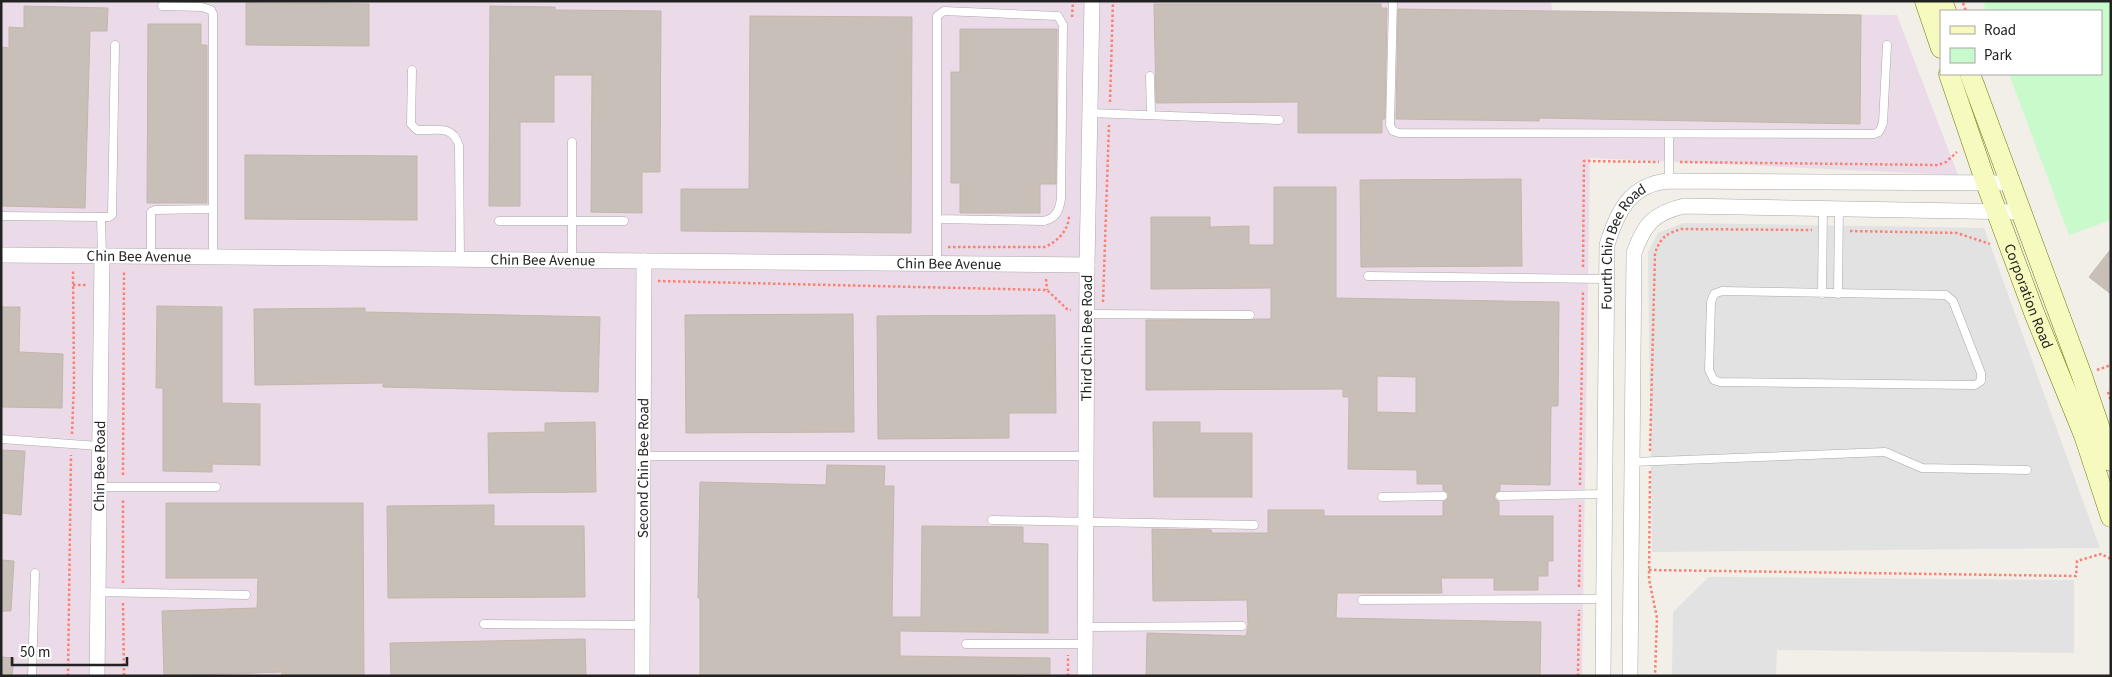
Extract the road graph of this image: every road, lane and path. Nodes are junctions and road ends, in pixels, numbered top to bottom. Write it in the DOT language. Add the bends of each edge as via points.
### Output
graph roads {
  1 [pos="1073,1"];
  2 [pos="1092,1"];
  3 [pos="1113,1"];
  4 [pos="1393,1"];
  5 [pos="1925,1"];
  6 [pos="162,6"];
  7 [pos="1072,20"];
  8 [pos="1887,45"];
  9 [pos="1940,45"];
  10 [pos="115,46"];
  11 [pos="412,70"];
  12 [pos="1949,75"];
  13 [pos="1970,75"];
  14 [pos="1150,76"];
  15 [pos="1090,113"];
  16 [pos="1109,114"];
  17 [pos="1151,115"];
  18 [pos="1278,120"];
  19 [pos="1669,134"];
  20 [pos="572,142"];
  21 [pos="1961,150"];
  22 [pos="1669,162"];
  23 [pos="1668,180"];
  24 [pos="1986,183"];
  25 [pos="2009,183"];
  26 [pos="1823,208"];
  27 [pos="1839,208"];
  28 [pos="213,209"];
  29 [pos="1997,211"];
  30 [pos="2020,212"];
  31 [pos="1069,213"];
  32 [pos="1,216"];
  33 [pos="101,218"];
  34 [pos="937,219"];
  35 [pos="499,221"];
  36 [pos="572,221"];
  37 [pos="624,221"];
  38 [pos="1823,230"];
  39 [pos="1839,230"];
  40 [pos="1994,245"];
  41 [pos="937,247"];
  42 [pos="1,255"];
  43 [pos="73,256"];
  44 [pos="102,256"];
  45 [pos="125,257"];
  46 [pos="151,257"];
  47 [pos="214,257"];
  48 [pos="460,259"];
  49 [pos="572,260"];
  50 [pos="644,261"];
  51 [pos="937,263"];
  52 [pos="1087,264"];
  53 [pos="1368,276"];
  54 [pos="1583,278"];
  55 [pos="1606,279"];
  56 [pos="644,281"];
  57 [pos="1822,294"];
  58 [pos="1838,294"];
  59 [pos="1082,312"];
  60 [pos="1250,315"];
  61 [pos="1,439"];
  62 [pos="72,444"];
  63 [pos="99,446"];
  64 [pos="643,456"];
  65 [pos="1087,456"];
  66 [pos="2111,461"];
  67 [pos="1632,462"];
  68 [pos="1650,462"];
  69 [pos="2027,470"];
  70 [pos="99,487"];
  71 [pos="123,487"];
  72 [pos="216,487"];
  73 [pos="1580,494"];
  74 [pos="1604,494"];
  75 [pos="1443,496"];
  76 [pos="1500,496"];
  77 [pos="1382,497"];
  78 [pos="2111,518"];
  79 [pos="992,520"];
  80 [pos="1086,522"];
  81 [pos="1254,525"];
  82 [pos="2111,559"];
  83 [pos="1649,570"];
  84 [pos="35,573"];
  85 [pos="98,592"];
  86 [pos="123,592"];
  87 [pos="246,595"];
  88 [pos="1579,599"];
  89 [pos="1602,599"];
  90 [pos="1362,600"];
  91 [pos="484,624"];
  92 [pos="642,625"];
  93 [pos="1242,626"];
  94 [pos="1086,627"];
  95 [pos="966,644"];
  96 [pos="1086,644"];
  97 [pos="32,676"];
  98 [pos="68,676"];
  99 [pos="97,676"];
  100 [pos="124,676"];
  101 [pos="642,676"];
  102 [pos="1086,676"];
  103 [pos="1578,676"];
  104 [pos="1603,676"];
  105 [pos="1630,676"];
  106 [pos="1655,676"];
  1 -- 7 [label="path"];
  2 -- 15 [label="street, Third Chin Bee Road"];
  3 -- 16 [label="path"];
  4 -- 19 [label="lane" via="1390,125 1396,133"];
  5 -- 9 [label="main road"];
  6 -- 28 [label="lane" via="202,7 213,14"];
  8 -- 19 [label="lane" via="1883,124 1879,132"];
  10 -- 33 [label="lane" via="113,210 110,217"];
  11 -- 48 [label="lane" via="413,128 452,132 459,146"];
  12 -- 24 [label="main road, Corporation Road"];
  13 -- 25 [label="main road, Corporation Road"];
  14 -- 17 [label="lane"];
  15 -- 16 [label="lane"];
  15 -- 52 [label="street, Third Chin Bee Road"];
  16 -- 17 [label="lane"];
  17 -- 18 [label="lane"];
  19 -- 22 [label="lane"];
  20 -- 36 [label="lane"];
  21 -- 22 [label="path" via="1938,165"];
  22 -- 23 [label="lane"];
  22 -- 54 [label="path" via="1584,161"];
  23 -- 24 [label="street, Fourth Chin Bee Road"];
  23 -- 55 [label="street, Fourth Chin Bee Road" via="1647,185 1622,206 1607,245"];
  24 -- 25 [label="street, Fourth Chin Bee Road"];
  24 -- 29 [label="main road, Corporation Road"];
  25 -- 30 [label="main road, Corporation Road"];
  26 -- 27 [label="street, Fourth Chin Bee Road"];
  26 -- 38 [label="lane"];
  26 -- 67 [label="street, Fourth Chin Bee Road" via="1684,206 1670,209 1653,219 1641,233 1634,252"];
  27 -- 29 [label="street, Fourth Chin Bee Road"];
  27 -- 39 [label="lane"];
  28 -- 46 [label="lane" via="152,211"];
  28 -- 47 [label="lane"];
  29 -- 30 [label="street, Fourth Chin Bee Road"];
  29 -- 78 [label="main road, Corporation Road" via="2084,435"];
  30 -- 66 [label="main road, Corporation Road"];
  31 -- 41 [label="path" via="1069,223 1062,235 1045,247"];
  32 -- 33 [label="lane"];
  33 -- 44 [label="lane"];
  34 -- 34 [label="lane" via="1044,221 1056,214 1061,199 1063,24 1058,16 944,11 937,16"];
  34 -- 41 [label="lane"];
  35 -- 36 [label="lane"];
  36 -- 37 [label="lane"];
  36 -- 49 [label="lane"];
  38 -- 57 [label="lane"];
  38 -- 68 [label="path" via="1681,229 1660,241 1655,253"];
  39 -- 40 [label="path" via="1958,233"];
  39 -- 58 [label="lane"];
  41 -- 51 [label="lane"];
  42 -- 43 [label="street, Chin Bee Avenue"];
  43 -- 44 [label="street, Chin Bee Avenue"];
  43 -- 62 [label="path"];
  44 -- 45 [label="street, Chin Bee Avenue"];
  44 -- 63 [label="street, Chin Bee Road"];
  45 -- 46 [label="street, Chin Bee Avenue"];
  45 -- 71 [label="path"];
  46 -- 47 [label="street, Chin Bee Avenue"];
  47 -- 48 [label="street, Chin Bee Avenue"];
  48 -- 49 [label="street, Chin Bee Avenue"];
  49 -- 50 [label="street, Chin Bee Avenue"];
  50 -- 51 [label="street, Chin Bee Avenue"];
  50 -- 56 [label="street, Second Chin Bee Road"];
  51 -- 52 [label="street, Chin Bee Avenue"];
  52 -- 59 [label="street, Third Chin Bee Road"];
  53 -- 54 [label="lane"];
  54 -- 55 [label="lane"];
  54 -- 73 [label="path"];
  55 -- 74 [label="street, Fourth Chin Bee Road"];
  56 -- 59 [label="path" via="1047,290 1066,309"];
  56 -- 64 [label="street, Second Chin Bee Road"];
  57 -- 58 [label="lane"];
  57 -- 58 [label="lane" via="1722,291 1714,294 1709,370 1714,380 1726,383 1980,384 1980,373 1950,298 1942,294"];
  59 -- 60 [label="lane"];
  59 -- 65 [label="street, Third Chin Bee Road"];
  61 -- 62 [label="lane"];
  62 -- 63 [label="lane"];
  62 -- 98 [label="path"];
  63 -- 70 [label="street, Chin Bee Road"];
  64 -- 65 [label="lane"];
  64 -- 92 [label="street, Second Chin Bee Road"];
  65 -- 80 [label="street, Third Chin Bee Road"];
  67 -- 68 [label="lane"];
  67 -- 105 [label="street, Fourth Chin Bee Road"];
  68 -- 69 [label="lane" via="1885,452 1922,468"];
  68 -- 83 [label="path"];
  70 -- 71 [label="lane"];
  70 -- 85 [label="street, Chin Bee Road"];
  71 -- 72 [label="lane"];
  71 -- 86 [label="path"];
  73 -- 74 [label="lane"];
  73 -- 76 [label="lane"];
  73 -- 88 [label="path"];
  74 -- 89 [label="street, Fourth Chin Bee Road"];
  75 -- 77 [label="lane"];
  79 -- 80 [label="lane"];
  80 -- 81 [label="lane"];
  80 -- 94 [label="street, Third Chin Bee Road"];
  82 -- 83 [label="path" via="2101,554 2077,561 2076,576"];
  83 -- 106 [label="path" via="1657,618"];
  84 -- 97 [label="lane"];
  85 -- 86 [label="lane"];
  85 -- 99 [label="street, Chin Bee Road"];
  86 -- 87 [label="lane"];
  86 -- 100 [label="path"];
  88 -- 89 [label="lane"];
  88 -- 90 [label="lane"];
  88 -- 103 [label="path"];
  89 -- 104 [label="street, Fourth Chin Bee Road"];
  91 -- 92 [label="lane"];
  92 -- 101 [label="street, Second Chin Bee Road"];
  93 -- 94 [label="lane"];
  94 -- 96 [label="street, Third Chin Bee Road"];
  95 -- 96 [label="lane"];
  96 -- 102 [label="street, Third Chin Bee Road"];
}
